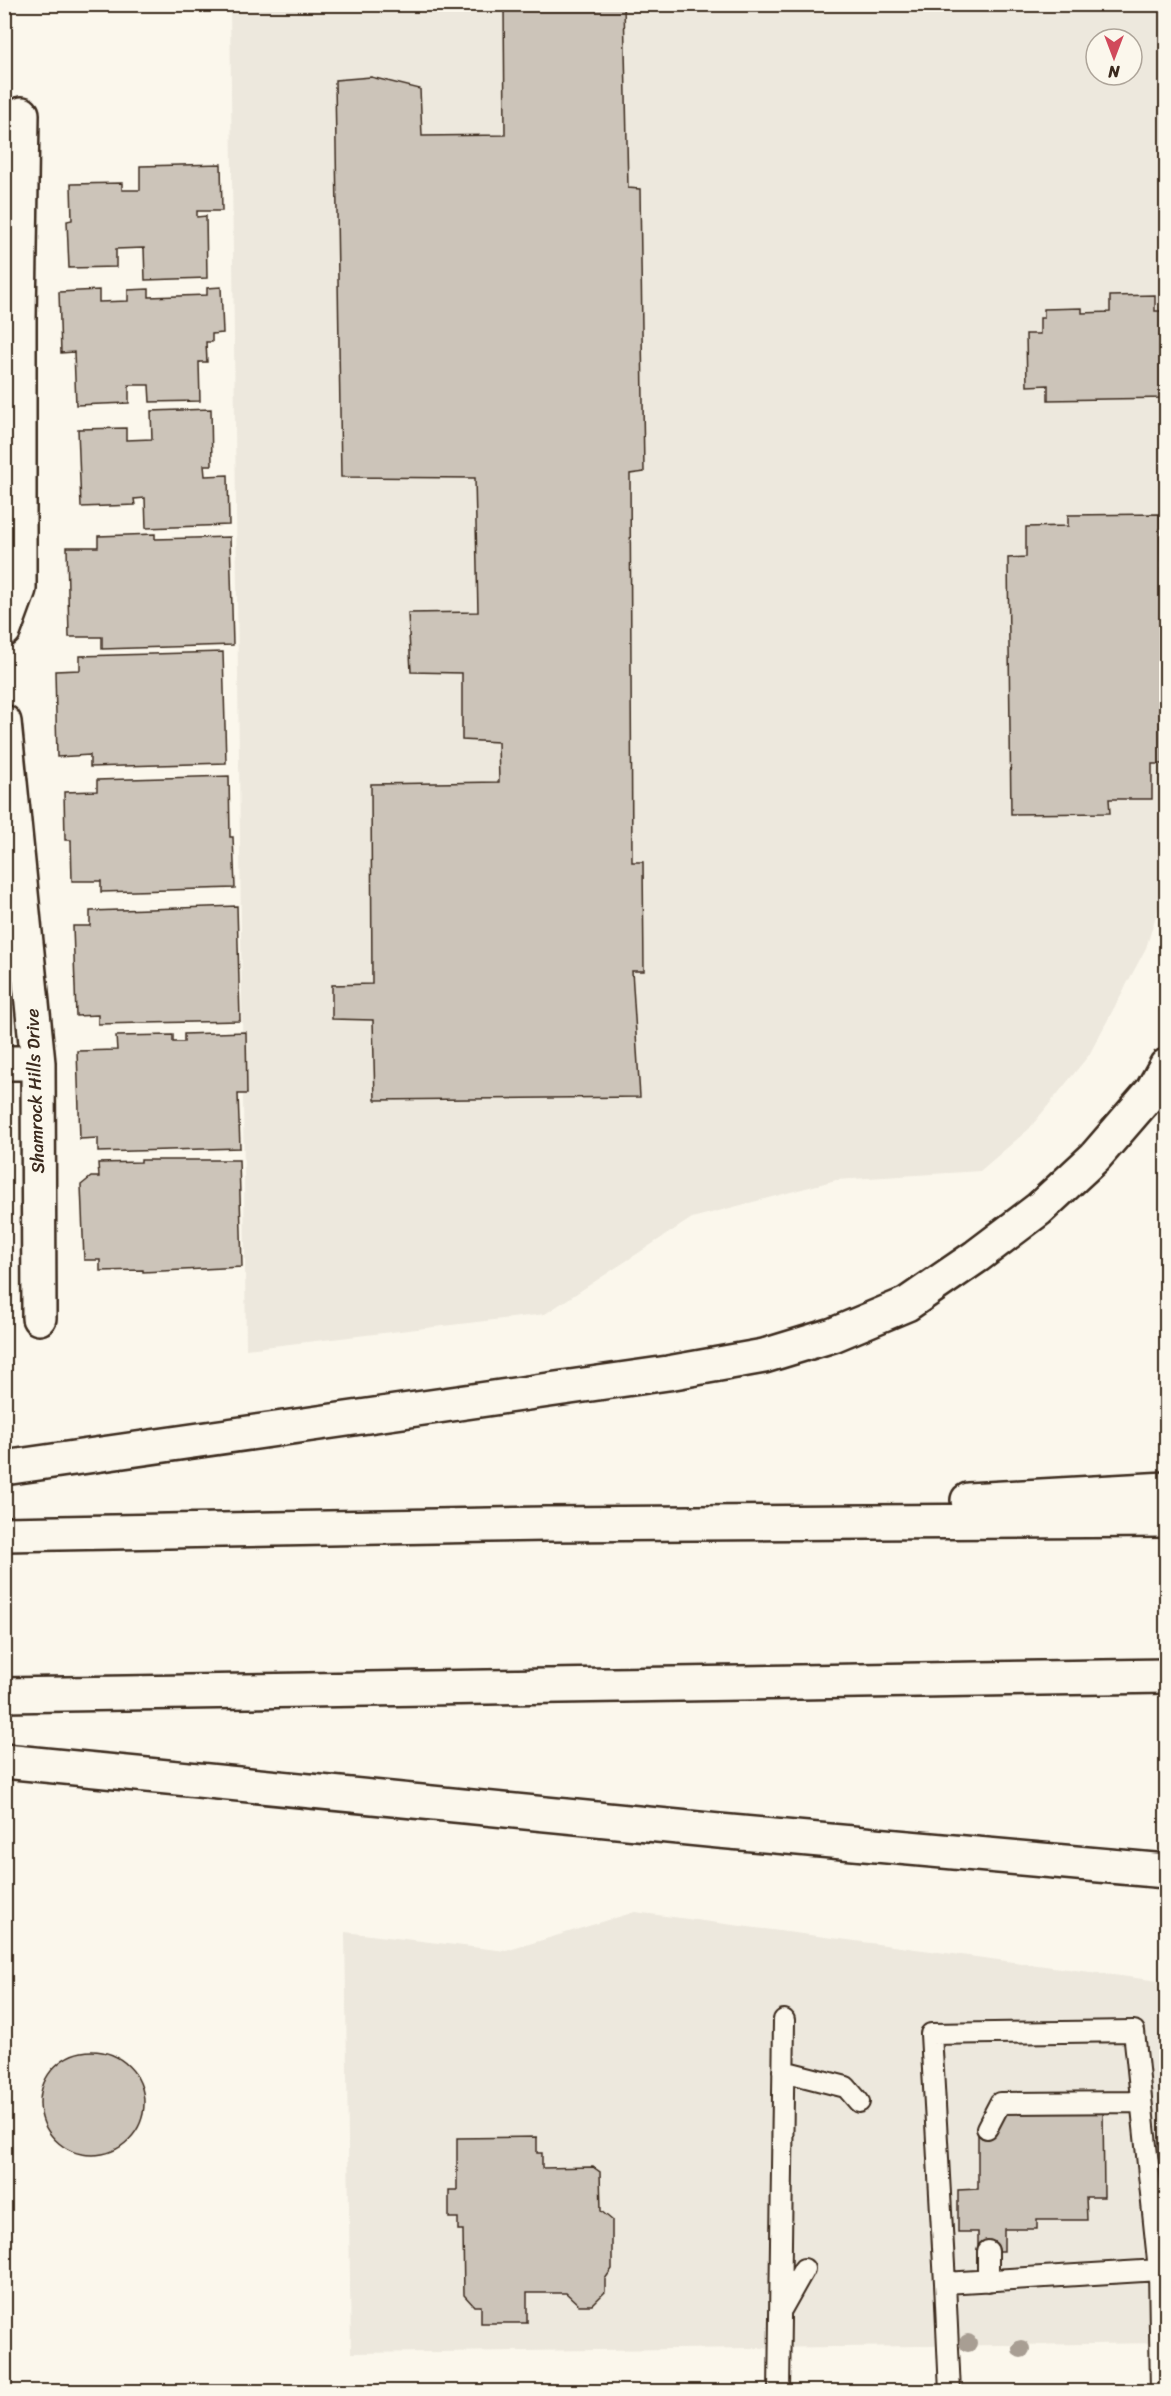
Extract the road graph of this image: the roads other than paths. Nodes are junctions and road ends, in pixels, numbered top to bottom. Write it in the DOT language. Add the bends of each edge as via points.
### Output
graph roads {
  1 [pos="22,114"];
  2 [pos="12,319"];
  3 [pos="4,630"];
  4 [pos="4,722"];
  5 [pos="4,1063"];
  6 [pos="38,1063"];
  7 [pos="1167,1066"];
  8 [pos="39,1318"];
  9 [pos="4,1468"];
  10 [pos="1167,1489"];
  11 [pos="1167,1520"];
  12 [pos="546,1524"];
  13 [pos="4,1534"];
  14 [pos="1167,1676"];
  15 [pos="4,1695"];
  16 [pos="4,1761"];
  17 [pos="1167,1871"];
  18 [pos="784,2020"];
  19 [pos="783,2071"];
  20 [pos="859,2102"];
  21 [pos="1141,2102"];
  22 [pos="987,2128"];
  23 [pos="988,2251"];
  24 [pos="804,2269"];
  25 [pos="1163,2270"];
  26 [pos="988,2281"];
  27 [pos="945,2283"];
  28 [pos="780,2312"];
  29 [pos="779,2391"];
  30 [pos="950,2391"];
  31 [pos="1161,2391"];
  1 -- 2 [label="main road"];
  2 -- 3 [label="main road" via="19,589"];
  4 -- 6 [label="main road, Shamrock Hills Drive"];
  5 -- 6 [label="main road"];
  6 -- 8 [label="main road, Shamrock Hills Drive"];
  7 -- 9 [label="main road" via="1152,1091 1095,1156 1039,1209 908,1304 833,1335 764,1356 668,1373"];
  10 -- 12 [label="main road"];
  11 -- 12 [label="main road"];
  12 -- 13 [label="main road"];
  14 -- 15 [label="main road"];
  16 -- 17 [label="main road" via="719,1832"];
  18 -- 19 [label="lane"];
  19 -- 20 [label="lane" via="846,2087"];
  19 -- 28 [label="lane"];
  21 -- 22 [label="lane" via="999,2103"];
  21 -- 25 [label="lane"];
  21 -- 27 [label="lane" via="1134,2031 931,2034"];
  23 -- 26 [label="lane"];
  24 -- 28 [label="lane"];
  25 -- 26 [label="lane"];
  25 -- 31 [label="lane"];
  26 -- 27 [label="lane"];
  27 -- 30 [label="lane"];
  28 -- 29 [label="lane"];
}
